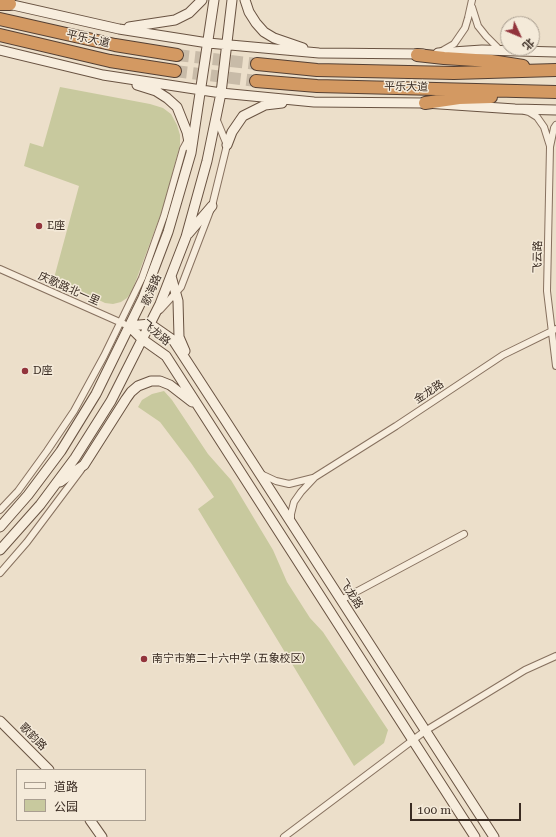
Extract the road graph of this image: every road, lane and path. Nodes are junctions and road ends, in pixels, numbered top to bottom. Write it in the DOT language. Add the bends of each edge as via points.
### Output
graph roads {
  1 [pos="202,0"];
  2 [pos="214,0"];
  3 [pos="232,0"];
  4 [pos="245,0"];
  5 [pos="472,2"];
  6 [pos="3,3"];
  7 [pos="0,19"];
  8 [pos="119,29"];
  9 [pos="0,35"];
  10 [pos="208,43"];
  11 [pos="227,44"];
  12 [pos="500,49"];
  13 [pos="0,50"];
  14 [pos="500,50"];
  15 [pos="540,51"];
  16 [pos="556,52"];
  17 [pos="319,53"];
  18 [pos="438,53"];
  19 [pos="177,55"];
  20 [pos="417,55"];
  21 [pos="257,64"];
  22 [pos="556,70"];
  23 [pos="175,71"];
  24 [pos="103,75"];
  25 [pos="256,81"];
  26 [pos="201,91"];
  27 [pos="532,91"];
  28 [pos="556,92"];
  29 [pos="221,93"];
  30 [pos="305,101"];
  31 [pos="425,103"];
  32 [pos="515,109"];
  33 [pos="556,110"];
  34 [pos="216,118"];
  35 [pos="196,122"];
  36 [pos="556,125"];
  37 [pos="188,138"];
  38 [pos="227,145"];
  39 [pos="550,147"];
  40 [pos="191,153"];
  41 [pos="212,206"];
  42 [pos="186,237"];
  43 [pos="0,269"];
  44 [pos="171,276"];
  45 [pos="176,293"];
  46 [pos="152,320"];
  47 [pos="125,324"];
  48 [pos="554,329"];
  49 [pos="142,339"];
  50 [pos="556,366"];
  51 [pos="194,372"];
  52 [pos="198,407"];
  53 [pos="84,465"];
  54 [pos="260,474"];
  55 [pos="314,477"];
  56 [pos="53,488"];
  57 [pos="0,510"];
  58 [pos="292,524"];
  59 [pos="0,527"];
  60 [pos="464,534"];
  61 [pos="0,550"];
  62 [pos="0,573"];
  63 [pos="341,600"];
  64 [pos="556,656"];
  65 [pos="0,721"];
  66 [pos="425,731"];
  67 [pos="413,740"];
  68 [pos="48,769"];
  69 [pos="91,821"];
  70 [pos="102,837"];
  71 [pos="284,837"];
  72 [pos="475,837"];
  73 [pos="494,837"];
  1 -- 8 [label="main road" via="189,13 175,20"];
  2 -- 10 [label="main road, 歌海路"];
  3 -- 11 [label="main road, 歌海路"];
  4 -- 17 [label="main road" via="248,12 264,32 274,38"];
  5 -- 12 [label="street" via="478,26"];
  5 -- 18 [label="street" via="465,28 458,39"];
  6 -- 8 [label="main road"];
  7 -- 19 [label="highway, 平乐大道" via="116,46"];
  8 -- 10 [label="main road"];
  9 -- 23 [label="highway, 平乐大道" via="110,61"];
  10 -- 11 [label="main road"];
  10 -- 26 [label="main road, 歌海路"];
  11 -- 17 [label="main road"];
  11 -- 29 [label="main road, 歌海路"];
  13 -- 24 [label="main road"];
  14 -- 18 [label="main road"];
  15 -- 16 [label="main road"];
  17 -- 20 [label="main road"];
  18 -- 20 [label="main road"];
  20 -- 22 [label="highway"];
  21 -- 22 [label="highway, 平乐大道" via="317,70 446,73"];
  24 -- 26 [label="main road"];
  24 -- 37 [label="main road" via="156,91 167,98 178,107"];
  25 -- 27 [label="highway, 平乐大道" via="317,86"];
  26 -- 29 [label="main road"];
  26 -- 35 [label="main road, 歌海路"];
  27 -- 28 [label="highway, 平乐大道"];
  27 -- 31 [label="highway"];
  29 -- 30 [label="main road"];
  29 -- 34 [label="main road, 歌海路"];
  30 -- 31 [label="main road"];
  30 -- 38 [label="main road" via="265,105 243,116 236,124"];
  31 -- 32 [label="main road"];
  32 -- 33 [label="main road"];
  32 -- 39 [label="street, 飞云路" via="537,117 544,127"];
  34 -- 38 [label="street"];
  34 -- 42 [label="main road, 歌海路"];
  35 -- 37 [label="street"];
  35 -- 40 [label="main road, 歌海路"];
  36 -- 39 [label="street, 飞云路"];
  37 -- 40 [label="main road"];
  37 -- 47 [label="street" via="164,216"];
  38 -- 41 [label="street"];
  39 -- 48 [label="street, 飞云路" via="548,291"];
  40 -- 47 [label="main road, 歌海路" via="168,232 143,298"];
  41 -- 42 [label="main road"];
  41 -- 45 [label="street" via="181,287"];
  42 -- 44 [label="main road, 歌海路"];
  43 -- 47 [label="street, 庆歌路北一里"];
  44 -- 45 [label="main road"];
  44 -- 46 [label="main road, 歌海路"];
  45 -- 46 [label="street"];
  45 -- 51 [label="main road" via="179,336"];
  46 -- 47 [label="main road, 飞龙路"];
  46 -- 49 [label="main road, 歌海路"];
  46 -- 51 [label="main road, 飞龙路" via="173,340"];
  47 -- 49 [label="main road, 飞龙路"];
  47 -- 57 [label="street" via="47,451 18,491"];
  47 -- 59 [label="main road, 歌海路" via="96,394 61,451"];
  48 -- 50 [label="street, 飞云路"];
  48 -- 55 [label="street, 金龙路" via="503,355"];
  49 -- 52 [label="main road, 飞龙路" via="166,356"];
  49 -- 56 [label="main road, 歌海路" via="111,401"];
  51 -- 54 [label="main road, 飞龙路"];
  52 -- 53 [label="main road" via="170,385 160,381 138,386 126,399"];
  52 -- 67 [label="main road, 飞龙路"];
  53 -- 56 [label="main road"];
  53 -- 62 [label="street" via="27,542"];
  54 -- 55 [label="street, 金龙路" via="289,484"];
  54 -- 58 [label="main road, 飞龙路"];
  55 -- 58 [label="street, 金龙路" via="294,502 290,514"];
  56 -- 61 [label="main road, 歌海路"];
  58 -- 63 [label="main road, 飞龙路"];
  60 -- 63 [label="street"];
  63 -- 66 [label="main road, 飞龙路"];
  64 -- 66 [label="street" via="525,670"];
  65 -- 68 [label="main road, 歌韵路"];
  66 -- 67 [label="street"];
  66 -- 73 [label="main road, 飞龙路"];
  67 -- 71 [label="street"];
  67 -- 72 [label="main road, 飞龙路"];
  69 -- 70 [label="main road"];
}
